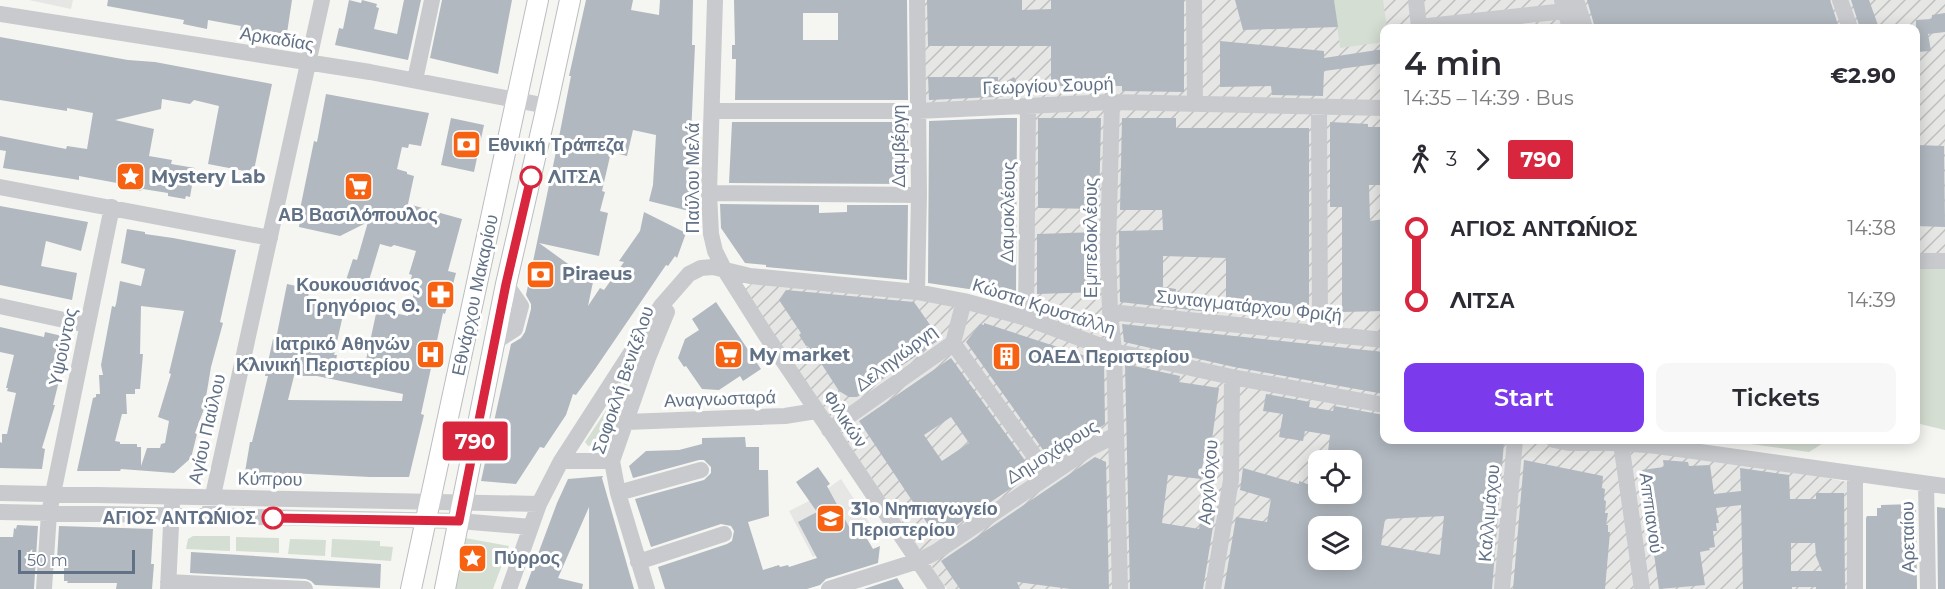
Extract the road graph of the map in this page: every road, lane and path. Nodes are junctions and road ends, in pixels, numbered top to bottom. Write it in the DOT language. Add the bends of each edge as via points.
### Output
graph roads {
  1 [pos="322,0"];
  2 [pos="432,0"];
  3 [pos="538,0"];
  4 [pos="570,0"];
  5 [pos="715,0"];
  6 [pos="917,0"];
  7 [pos="1194,0"];
  8 [pos="1416,0"];
  9 [pos="1840,0"];
  10 [pos="1568,4"];
  11 [pos="1534,7"];
  12 [pos="0,14"];
  13 [pos="1419,24"];
  14 [pos="1436,24"];
  15 [pos="1570,24"];
  16 [pos="1582,24"];
  17 [pos="1849,24"];
  18 [pos="308,64"];
  19 [pos="415,80"];
  20 [pos="517,101"];
  21 [pos="1112,102"];
  22 [pos="1195,104"];
  23 [pos="548,106"];
  24 [pos="1028,106"];
  25 [pos="1319,107"];
  26 [pos="1380,108"];
  27 [pos="712,111"];
  28 [pos="918,111"];
  29 [pos="0,187"];
  30 [pos="709,193"];
  31 [pos="919,195"];
  32 [pos="112,207"];
  33 [pos="270,238"];
  34 [pos="1920,261"];
  35 [pos="1945,261"];
  36 [pos="724,269"];
  37 [pos="676,288"];
  38 [pos="917,292"];
  39 [pos="964,300"];
  40 [pos="0,306"];
  41 [pos="1110,312"];
  42 [pos="1026,318"];
  43 [pos="87,325"];
  44 [pos="1320,332"];
  45 [pos="1380,340"];
  46 [pos="953,343"];
  47 [pos="1114,351"];
  48 [pos="1232,377"];
  49 [pos="1380,404"];
  50 [pos="816,411"];
  51 [pos="626,422"];
  52 [pos="829,430"];
  53 [pos="1116,435"];
  54 [pos="1515,444"];
  55 [pos="1611,444"];
  56 [pos="1628,444"];
  57 [pos="561,461"];
  58 [pos="612,461"];
  59 [pos="701,470"];
  60 [pos="1855,475"];
  61 [pos="1049,476"];
  62 [pos="1926,483"];
  63 [pos="1945,486"];
  64 [pos="0,493"];
  65 [pos="618,493"];
  66 [pos="52,494"];
  67 [pos="172,497"];
  68 [pos="212,498"];
  69 [pos="430,501"];
  70 [pos="463,502"];
  71 [pos="539,504"];
  72 [pos="0,512"];
  73 [pos="49,513"];
  74 [pos="171,515"];
  75 [pos="209,516"];
  76 [pos="426,521"];
  77 [pos="459,521"];
  78 [pos="531,527"];
  79 [pos="724,534"];
  80 [pos="918,561"];
  81 [pos="638,562"];
  82 [pos="168,585"];
  83 [pos="281,588"];
  84 [pos="44,589"];
  85 [pos="305,589"];
  86 [pos="411,589"];
  87 [pos="445,589"];
  88 [pos="509,589"];
  89 [pos="647,589"];
  90 [pos="829,589"];
  91 [pos="937,589"];
  92 [pos="1120,589"];
  93 [pos="1213,589"];
  94 [pos="1502,589"];
  95 [pos="1642,589"];
  96 [pos="1856,589"];
  97 [pos="1928,589"];
  1 -- 18 [label="street, Αγίου Παύλου"];
  2 -- 19 [label="street"];
  3 -- 20 [label="main road, Εθνάρχου Μακαρίου"];
  4 -- 23 [label="main road, Εθνάρχου Μακαρίου"];
  5 -- 27 [label="street, Παύλου Μελά"];
  6 -- 28 [label="street, Δαμβέργη"];
  7 -- 22 [label="street"];
  8 -- 13 [label="street"];
  9 -- 17 [label="street"];
  10 -- 11 [label="street"];
  10 -- 15 [label="street"];
  10 -- 16 [label="street"];
  11 -- 14 [label="street"];
  12 -- 18 [label="street, Αρκαδίας"];
  18 -- 19 [label="street, Αρκαδίας"];
  18 -- 33 [label="street, Αγίου Παύλου"];
  19 -- 20 [label="street, Αρκαδίας"];
  20 -- 23 [label="street, Αρκαδίας"];
  20 -- 69 [label="main road, Εθνάρχου Μακαρίου"];
  21 -- 22 [label="street, Γεωργίου Σουρή"];
  21 -- 24 [label="street, Γεωργίου Σουρή"];
  21 -- 41 [label="street, Εμπεδοκλέους"];
  22 -- 25 [label="street, Γεωργίου Σουρή"];
  23 -- 70 [label="main road, Εθνάρχου Μακαρίου" via="506,284"];
  24 -- 28 [label="street, Γεωργίου Σουρή"];
  24 -- 42 [label="street, Δαμοκλέους"];
  25 -- 26 [label="street, Γεωργίου Σουρή"];
  25 -- 44 [label="street"];
  27 -- 28 [label="street, Γεωργίου Σουρή"];
  27 -- 30 [label="street, Παύλου Μελά"];
  28 -- 31 [label="street, Δαμβέργη"];
  29 -- 32 [label="street"];
  30 -- 31 [label="street"];
  30 -- 36 [label="street, Παύλου Μελά" via="711,234"];
  31 -- 38 [label="street, Δαμβέργη"];
  32 -- 33 [label="street"];
  32 -- 43 [label="street, Υψούντος"];
  33 -- 68 [label="street, Αγίου Παύλου"];
  34 -- 35 [label="street"];
  36 -- 37 [label="street" via="701,268"];
  36 -- 38 [label="street, Κώστα Κρυστάλλη" via="750,276"];
  36 -- 50 [label="street, Φιλικών"];
  37 -- 51 [label="street, Σοφοκλή Βενιζέλου"];
  37 -- 57 [label="street"];
  38 -- 39 [label="street, Κώστα Κρυστάλλη"];
  39 -- 42 [label="street, Κώστα Κρυστάλλη"];
  39 -- 46 [label="street, Δεληγιώργη"];
  40 -- 43 [label="street"];
  41 -- 44 [label="street, Συνταγματάρχου Φριζή"];
  41 -- 47 [label="street, Εμπεδοκλέους"];
  42 -- 47 [label="street, Κώστα Κρυστάλλη"];
  43 -- 66 [label="street, Υψούντος"];
  44 -- 45 [label="street, Συνταγματάρχου Φριζή"];
  46 -- 52 [label="street, Δεληγιώργη"];
  46 -- 61 [label="street"];
  47 -- 48 [label="street, Κώστα Κρυστάλλη"];
  47 -- 53 [label="street, Εμπεδοκλέους"];
  48 -- 49 [label="street, Κώστα Κρυστάλλη"];
  48 -- 93 [label="street, Αρχιλόχου" via="1232,480"];
  50 -- 51 [label="street, Αναγνωσταρά" via="785,416"];
  50 -- 52 [label="street, Φιλικών"];
  51 -- 58 [label="street, Σοφοκλή Βενιζέλου"];
  52 -- 80 [label="street, Φιλικών"];
  53 -- 61 [label="street, Δημοχάρους"];
  53 -- 92 [label="street, Εμπεδοκλέους"];
  54 -- 94 [label="street, Καλλιμάχου"];
  55 -- 95 [label="street, Αππιανού"];
  56 -- 60 [label="street"];
  57 -- 58 [label="street"];
  57 -- 71 [label="street"];
  58 -- 65 [label="street, Σοφοκλή Βενιζέλου"];
  59 -- 65 [label="street"];
  60 -- 62 [label="street"];
  60 -- 96 [label="street"];
  61 -- 80 [label="street, Δημοχάρους"];
  62 -- 63 [label="street"];
  62 -- 97 [label="street, Αρεταίου"];
  64 -- 66 [label="street, Κύπρου"];
  65 -- 81 [label="street, Σοφοκλή Βενιζέλου"];
  66 -- 67 [label="street, Κύπρου"];
  66 -- 73 [label="street, Υψούντος"];
  67 -- 68 [label="street, Κύπρου"];
  67 -- 74 [label="street, Αγίου Παύλου"];
  68 -- 69 [label="street, Κύπρου"];
  68 -- 75 [label="street, Αγίου Παύλου"];
  69 -- 70 [label="street, Κύπρου"];
  69 -- 76 [label="main road, Εθνάρχου Μακαρίου"];
  70 -- 71 [label="street, Κύπρου"];
  70 -- 77 [label="main road, Εθνάρχου Μακαρίου"];
  71 -- 78 [label="street"];
  72 -- 73 [label="street"];
  73 -- 74 [label="street"];
  73 -- 84 [label="street, Υψούντος"];
  74 -- 75 [label="street"];
  74 -- 82 [label="street, Αγίου Παύλου"];
  75 -- 76 [label="street"];
  76 -- 77 [label="street"];
  76 -- 86 [label="main road, Εθνάρχου Μακαρίου"];
  77 -- 78 [label="street"];
  77 -- 87 [label="main road, Εθνάρχου Μακαρίου"];
  78 -- 88 [label="street"];
  79 -- 81 [label="street"];
  80 -- 90 [label="street, Δημοχάρους"];
  80 -- 91 [label="street, Φιλικών"];
  81 -- 89 [label="street, Σοφοκλή Βενιζέλου"];
  82 -- 83 [label="street"];
  83 -- 85 [label="street"];
}
